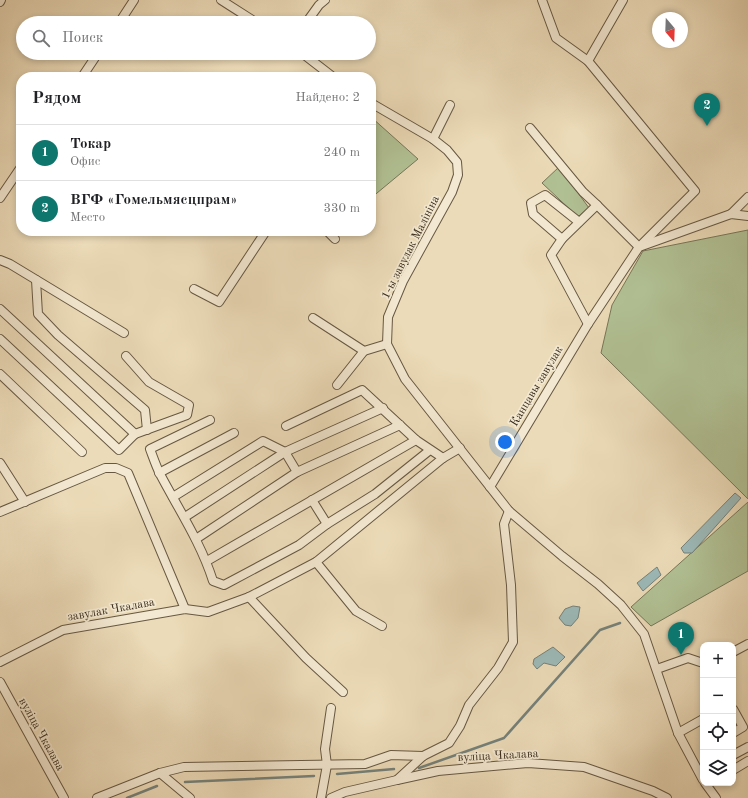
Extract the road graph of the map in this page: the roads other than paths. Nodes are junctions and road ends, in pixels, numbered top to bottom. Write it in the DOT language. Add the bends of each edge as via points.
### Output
graph roads {
  1 [pos="134,0"];
  2 [pos="221,0"];
  3 [pos="325,0"];
  4 [pos="542,0"];
  5 [pos="623,0"];
  6 [pos="124,16"];
  7 [pos="246,16"];
  8 [pos="311,16"];
  9 [pos="93,60"];
  10 [pos="311,60"];
  11 [pos="588,61"];
  12 [pos="85,72"];
  13 [pos="327,72"];
  14 [pos="450,105"];
  15 [pos="376,106"];
  16 [pos="530,128"];
  17 [pos="433,138"];
  18 [pos="16,174"];
  19 [pos="748,197"];
  20 [pos="0,198"];
  21 [pos="597,206"];
  22 [pos="731,214"];
  23 [pos="748,216"];
  24 [pos="579,222"];
  25 [pos="263,236"];
  26 [pos="332,236"];
  27 [pos="335,239"];
  28 [pos="562,239"];
  29 [pos="638,247"];
  30 [pos="0,260"];
  31 [pos="36,280"];
  32 [pos="194,289"];
  33 [pos="0,309"];
  34 [pos="313,318"];
  35 [pos="588,324"];
  36 [pos="124,333"];
  37 [pos="0,339"];
  38 [pos="387,344"];
  39 [pos="364,351"];
  40 [pos="126,356"];
  41 [pos="0,374"];
  42 [pos="337,385"];
  43 [pos="383,408"];
  44 [pos="210,420"];
  45 [pos="400,424"];
  46 [pos="286,426"];
  47 [pos="146,430"];
  48 [pos="234,433"];
  49 [pos="135,434"];
  50 [pos="416,440"];
  51 [pos="460,448"];
  52 [pos="430,450"];
  53 [pos="82,452"];
  54 [pos="285,452"];
  55 [pos="443,458"];
  56 [pos="0,463"];
  57 [pos="297,472"];
  58 [pos="159,473"];
  59 [pos="490,487"];
  60 [pos="173,497"];
  61 [pos="312,500"];
  62 [pos="25,502"];
  63 [pos="509,511"];
  64 [pos="0,512"];
  65 [pos="184,518"];
  66 [pos="327,524"];
  67 [pos="196,539"];
  68 [pos="207,561"];
  69 [pos="316,562"];
  70 [pos="249,596"];
  71 [pos="185,609"];
  72 [pos="382,626"];
  73 [pos="748,644"];
  74 [pos="736,650"];
  75 [pos="0,662"];
  76 [pos="700,662"];
  77 [pos="657,669"];
  78 [pos="0,682"];
  79 [pos="343,692"];
  80 [pos="331,708"];
  81 [pos="736,714"];
  82 [pos="700,721"];
  83 [pos="736,731"];
  84 [pos="678,733"];
  85 [pos="748,747"];
  86 [pos="736,754"];
  87 [pos="423,756"];
  88 [pos="748,761"];
  89 [pos="327,765"];
  90 [pos="736,768"];
  91 [pos="160,773"];
  92 [pos="700,773"];
  93 [pos="397,780"];
  94 [pos="708,786"];
  95 [pos="64,798"];
  96 [pos="98,798"];
  97 [pos="190,798"];
  98 [pos="321,798"];
  99 [pos="331,798"];
  100 [pos="668,798"];
  101 [pos="716,798"];
  1 -- 6 [label="street"];
  2 -- 7 [label="street"];
  3 -- 8 [label="street"];
  4 -- 11 [label="street" via="556,38"];
  5 -- 11 [label="street"];
  9 -- 12 [label="street"];
  10 -- 13 [label="street"];
  11 -- 29 [label="street, Канцавы завулак" via="695,191"];
  14 -- 17 [label="street"];
  15 -- 17 [label="street, 1-ы завулак Малініна"];
  16 -- 21 [label="street"];
  17 -- 38 [label="street, 1-ы завулак Малініна" via="457,162 458,175 452,192 403,281 388,316"];
  18 -- 20 [label="street"];
  19 -- 22 [label="street"];
  21 -- 24 [label="street"];
  21 -- 29 [label="street"];
  22 -- 23 [label="street"];
  22 -- 29 [label="street"];
  24 -- 28 [label="street"];
  24 -- 28 [label="street" via="545,195 531,203 533,214"];
  25 -- 32 [label="street" via="219,302"];
  26 -- 27 [label="street"];
  28 -- 35 [label="street" via="551,255"];
  29 -- 35 [label="street, Канцавы завулак"];
  30 -- 31 [label="street"];
  31 -- 36 [label="street"];
  31 -- 47 [label="street" via="38,314 58,335 145,410"];
  33 -- 49 [label="street"];
  34 -- 39 [label="street"];
  35 -- 59 [label="street, Канцавы завулак"];
  37 -- 49 [label="street" via="119,450"];
  38 -- 39 [label="street"];
  38 -- 51 [label="street" via="406,379"];
  39 -- 42 [label="street"];
  40 -- 47 [label="street" via="149,382 189,405 187,415"];
  41 -- 53 [label="street"];
  43 -- 45 [label="street"];
  43 -- 46 [label="street" via="362,390"];
  43 -- 54 [label="street"];
  44 -- 58 [label="street" via="150,449"];
  45 -- 50 [label="street"];
  45 -- 57 [label="street"];
  47 -- 49 [label="street"];
  48 -- 58 [label="street"];
  50 -- 52 [label="street"];
  50 -- 61 [label="street"];
  51 -- 55 [label="street, завулак Чкалава"];
  51 -- 59 [label="street"];
  52 -- 55 [label="street"];
  52 -- 66 [label="street" via="375,494"];
  54 -- 57 [label="street"];
  54 -- 60 [label="street" via="263,441"];
  54 -- 65 [label="street"];
  55 -- 69 [label="street, завулак Чкалава"];
  56 -- 62 [label="street"];
  57 -- 67 [label="street"];
  58 -- 60 [label="street"];
  59 -- 63 [label="street"];
  60 -- 65 [label="street"];
  61 -- 66 [label="street"];
  61 -- 68 [label="street"];
  62 -- 64 [label="street"];
  62 -- 71 [label="street" via="105,468 116,468 128,473"];
  63 -- 77 [label="street" via="621,605 644,634"];
  63 -- 87 [label="street" via="504,524 511,585 513,642 498,668 469,705 449,743"];
  65 -- 67 [label="street"];
  66 -- 68 [label="street" via="299,545 224,585 213,581"];
  67 -- 68 [label="street"];
  69 -- 70 [label="street, завулак Чкалава"];
  69 -- 72 [label="street" via="356,611"];
  70 -- 71 [label="street, завулак Чкалава" via="208,612"];
  70 -- 79 [label="street" via="306,658"];
  71 -- 75 [label="street, завулак Чкалава" via="63,630"];
  73 -- 74 [label="street"];
  76 -- 77 [label="street" via="688,658"];
  77 -- 84 [label="street"];
  78 -- 95 [label="street, вуліца Чкалава"];
  80 -- 89 [label="street" via="325,749"];
  81 -- 83 [label="street" via="743,727"];
  82 -- 84 [label="street"];
  84 -- 92 [label="street"];
  85 -- 86 [label="street"];
  87 -- 89 [label="street" via="391,755 365,764"];
  87 -- 93 [label="street"];
  88 -- 90 [label="street"];
  89 -- 91 [label="street" via="184,768"];
  89 -- 98 [label="street"];
  91 -- 96 [label="street"];
  91 -- 97 [label="street"];
  93 -- 99 [label="street, вуліца Чкалава"];
  93 -- 100 [label="street, вуліца Чкалава" via="438,771 528,763 584,767"];
  94 -- 101 [label="street"];
}
